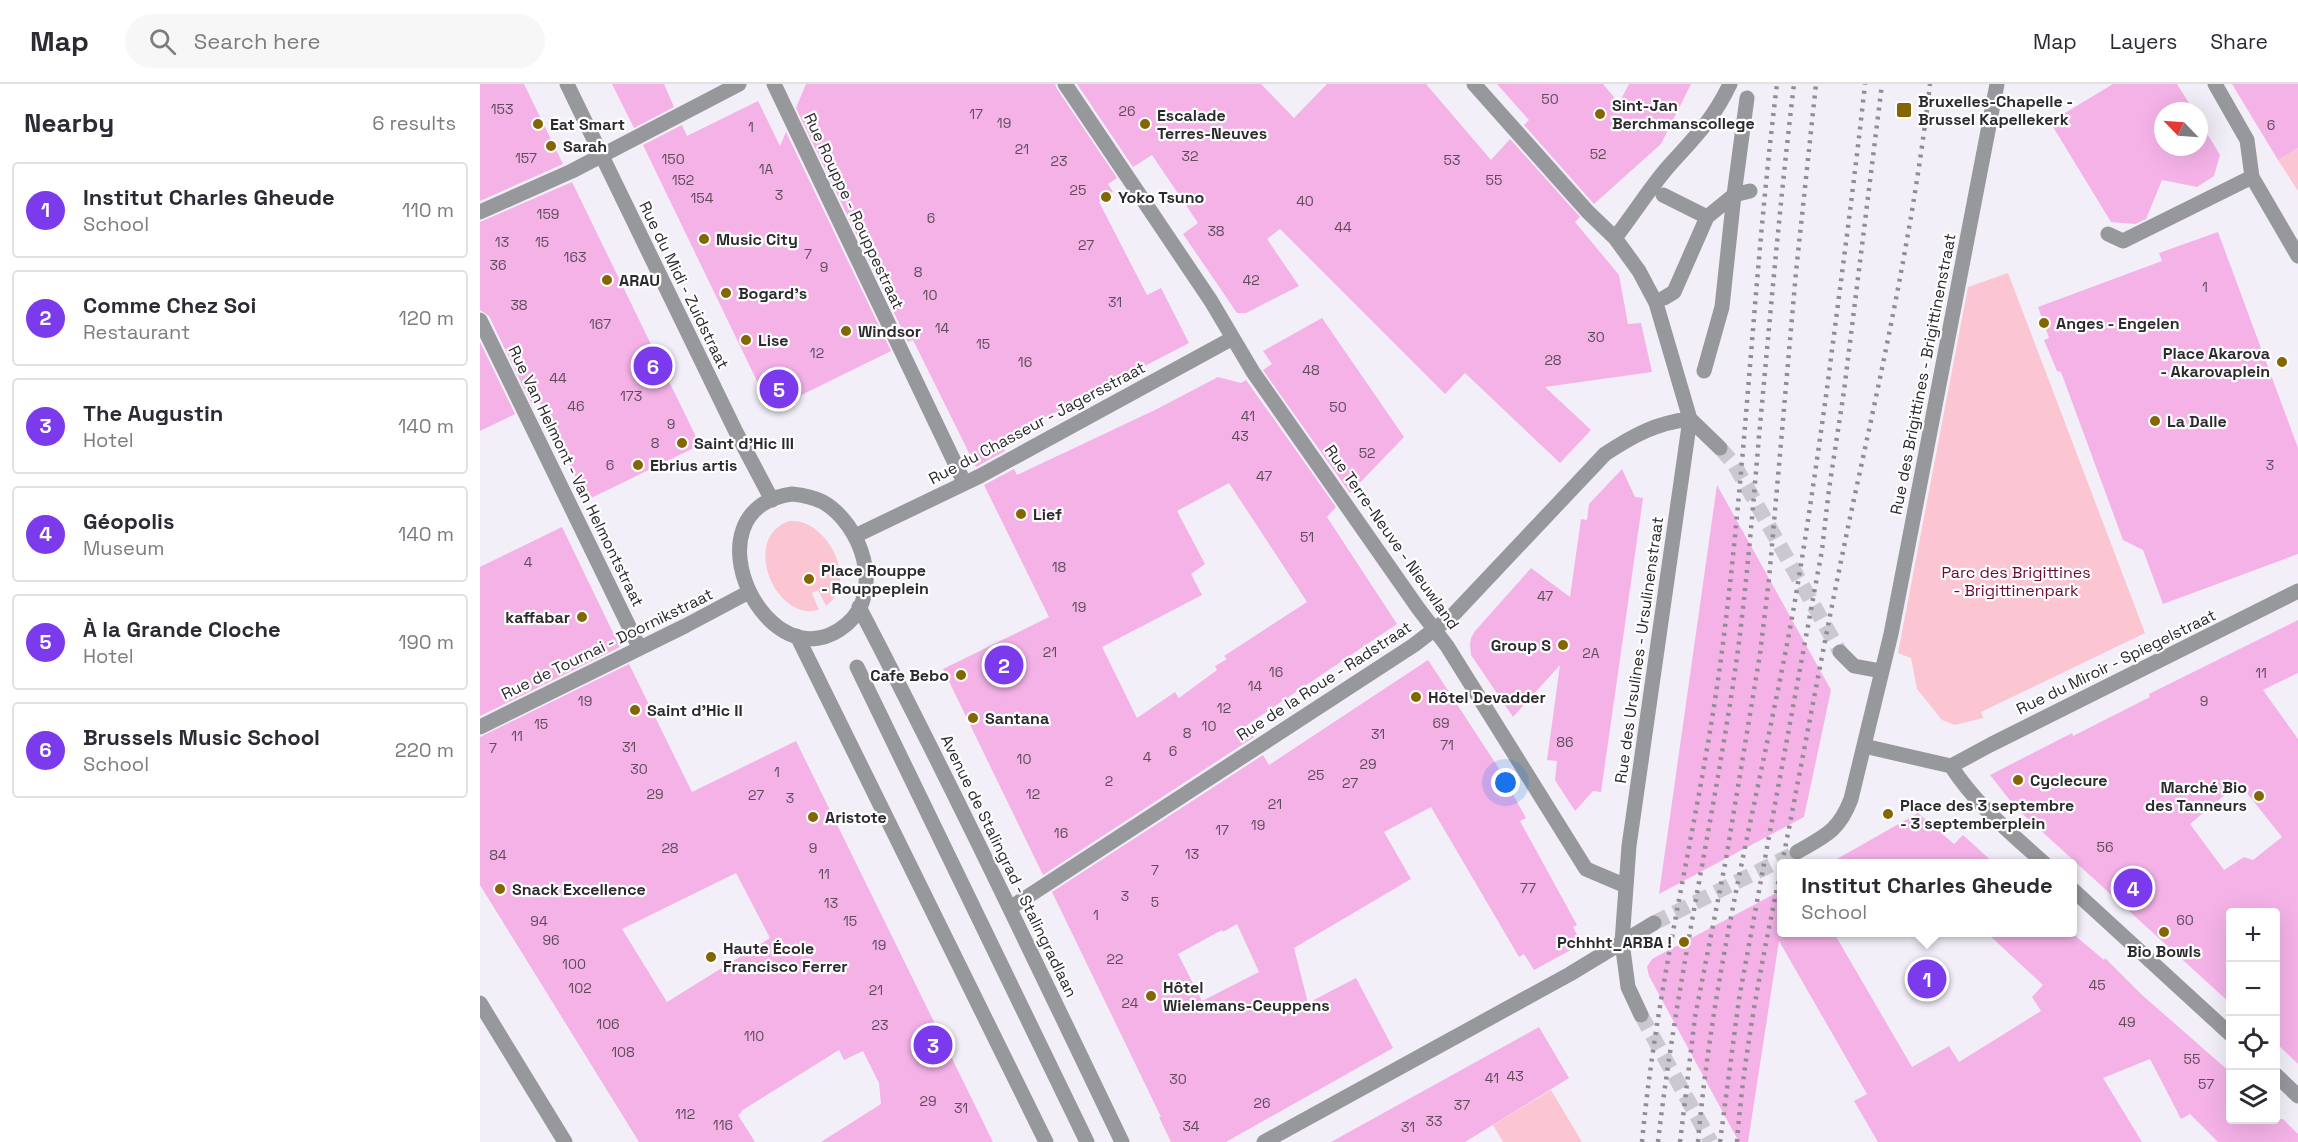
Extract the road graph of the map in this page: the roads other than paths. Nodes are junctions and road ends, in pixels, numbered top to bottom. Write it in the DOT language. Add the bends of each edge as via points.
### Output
graph roads {
  1 [pos="567,84"];
  2 [pos="739,84"];
  3 [pos="774,84"];
  4 [pos="1065,84"];
  5 [pos="1474,84"];
  6 [pos="1730,84"];
  7 [pos="1997,84"];
  8 [pos="2215,84"];
  9 [pos="1748,98"];
  10 [pos="601,156"];
  11 [pos="2252,177"];
  12 [pos="1750,191"];
  13 [pos="1663,195"];
  14 [pos="1734,195"];
  15 [pos="480,212"];
  16 [pos="1707,217"];
  17 [pos="2108,234"];
  18 [pos="1615,238"];
  19 [pos="2298,256"];
  20 [pos="1664,298"];
  21 [pos="480,320"];
  22 [pos="1233,338"];
  23 [pos="1704,370"];
  24 [pos="1690,419"];
  25 [pos="1720,447"];
  26 [pos="964,482"];
  27 [pos="772,500"];
  28 [pos="855,536"];
  29 [pos="2298,591"];
  30 [pos="748,592"];
  31 [pos="859,608"];
  32 [pos="1434,630"];
  33 [pos="797,636"];
  34 [pos="639,647"];
  35 [pos="1840,652"];
  36 [pos="856,667"];
  37 [pos="1881,671"];
  38 [pos="480,727"];
  39 [pos="1863,746"];
  40 [pos="1951,766"];
  41 [pos="1797,852"];
  42 [pos="2039,859"];
  43 [pos="1626,886"];
  44 [pos="2077,893"];
  45 [pos="1010,908"];
  46 [pos="1654,923"];
  47 [pos="1622,942"];
  48 [pos="480,1003"];
  49 [pos="1641,1015"];
  50 [pos="2226,1030"];
  51 [pos="2280,1079"];
  52 [pos="2298,1096"];
  53 [pos="565,1142"];
  54 [pos="1046,1142"];
  55 [pos="1087,1142"];
  56 [pos="1122,1142"];
  57 [pos="1264,1142"];
  1 -- 10 [label="street, Rue du Midi - Zuidstraat"];
  2 -- 10 [label="street"];
  3 -- 26 [label="street, Rue Rouppe - Rouppestraat"];
  4 -- 22 [label="street, Rue Terre-Neuve - Nieuwland"];
  5 -- 18 [label="street"];
  6 -- 18 [label="street" via="1713,116"];
  7 -- 37 [label="street, Rue des Brigittines - Brigittinenstraat"];
  8 -- 11 [label="street" via="2247,140"];
  9 -- 14 [label="street"];
  10 -- 15 [label="street"];
  10 -- 27 [label="street, Rue du Midi - Zuidstraat"];
  11 -- 17 [label="street" via="2123,241"];
  11 -- 19 [label="street"];
  12 -- 14 [label="street"];
  13 -- 16 [label="street"];
  14 -- 16 [label="street"];
  14 -- 23 [label="street" via="1722,306"];
  16 -- 20 [label="street" via="1674,292"];
  18 -- 24 [label="street" via="1656,303"];
  21 -- 34 [label="street, Rue Van Helmont - Van Helmontstraat"];
  22 -- 26 [label="street, Rue du Chasseur - Jagersstraat"];
  22 -- 32 [label="street, Rue Terre-Neuve - Nieuwland"];
  24 -- 25 [label="street"];
  24 -- 32 [label="street, Rue de la Roue - Radstraat" via="1667,422 1636,434 1605,454 1453,615"];
  24 -- 43 [label="street, Rue des Ursulines - Ursulinenstraat"];
  26 -- 28 [label="street, Rue du Chasseur - Jagersstraat"];
  27 -- 28 [label="street" via="803,495 822,502 843,519"];
  27 -- 30 [label="street" via="754,513 740,541"];
  28 -- 31 [label="street" via="865,573"];
  29 -- 40 [label="street, Rue du Miroir - Spiegelstraat"];
  30 -- 33 [label="street" via="764,615"];
  30 -- 34 [label="street, Rue de Tournai - Doornikstraat"];
  31 -- 33 [label="street" via="847,624 831,634"];
  31 -- 45 [label="street, Avenue de Stalingrad - Stalingradlaan"];
  32 -- 43 [label="street, Rue Terre-Neuve - Nieuwland" via="1586,869"];
  32 -- 45 [label="street, Rue de la Roue - Radstraat"];
  33 -- 54 [label="street"];
  34 -- 38 [label="street, Rue de Tournai - Doornikstraat"];
  35 -- 37 [label="street" via="1854,666"];
  36 -- 55 [label="street"];
  37 -- 39 [label="street, Rue des Brigittines - Brigittinenstraat"];
  39 -- 40 [label="street"];
  39 -- 41 [label="street, Rue des Brigittines - Brigittinenstraat" via="1845,816 1838,826"];
  40 -- 42 [label="street" via="1981,806"];
  43 -- 47 [label="street"];
  44 -- 50 [label="street"];
  45 -- 56 [label="street, Avenue de Stalingrad - Stalingradlaan"];
  46 -- 47 [label="street"];
  47 -- 49 [label="street" via="1628,987"];
  47 -- 57 [label="street"];
  48 -- 53 [label="street"];
  51 -- 52 [label="street"];
}
